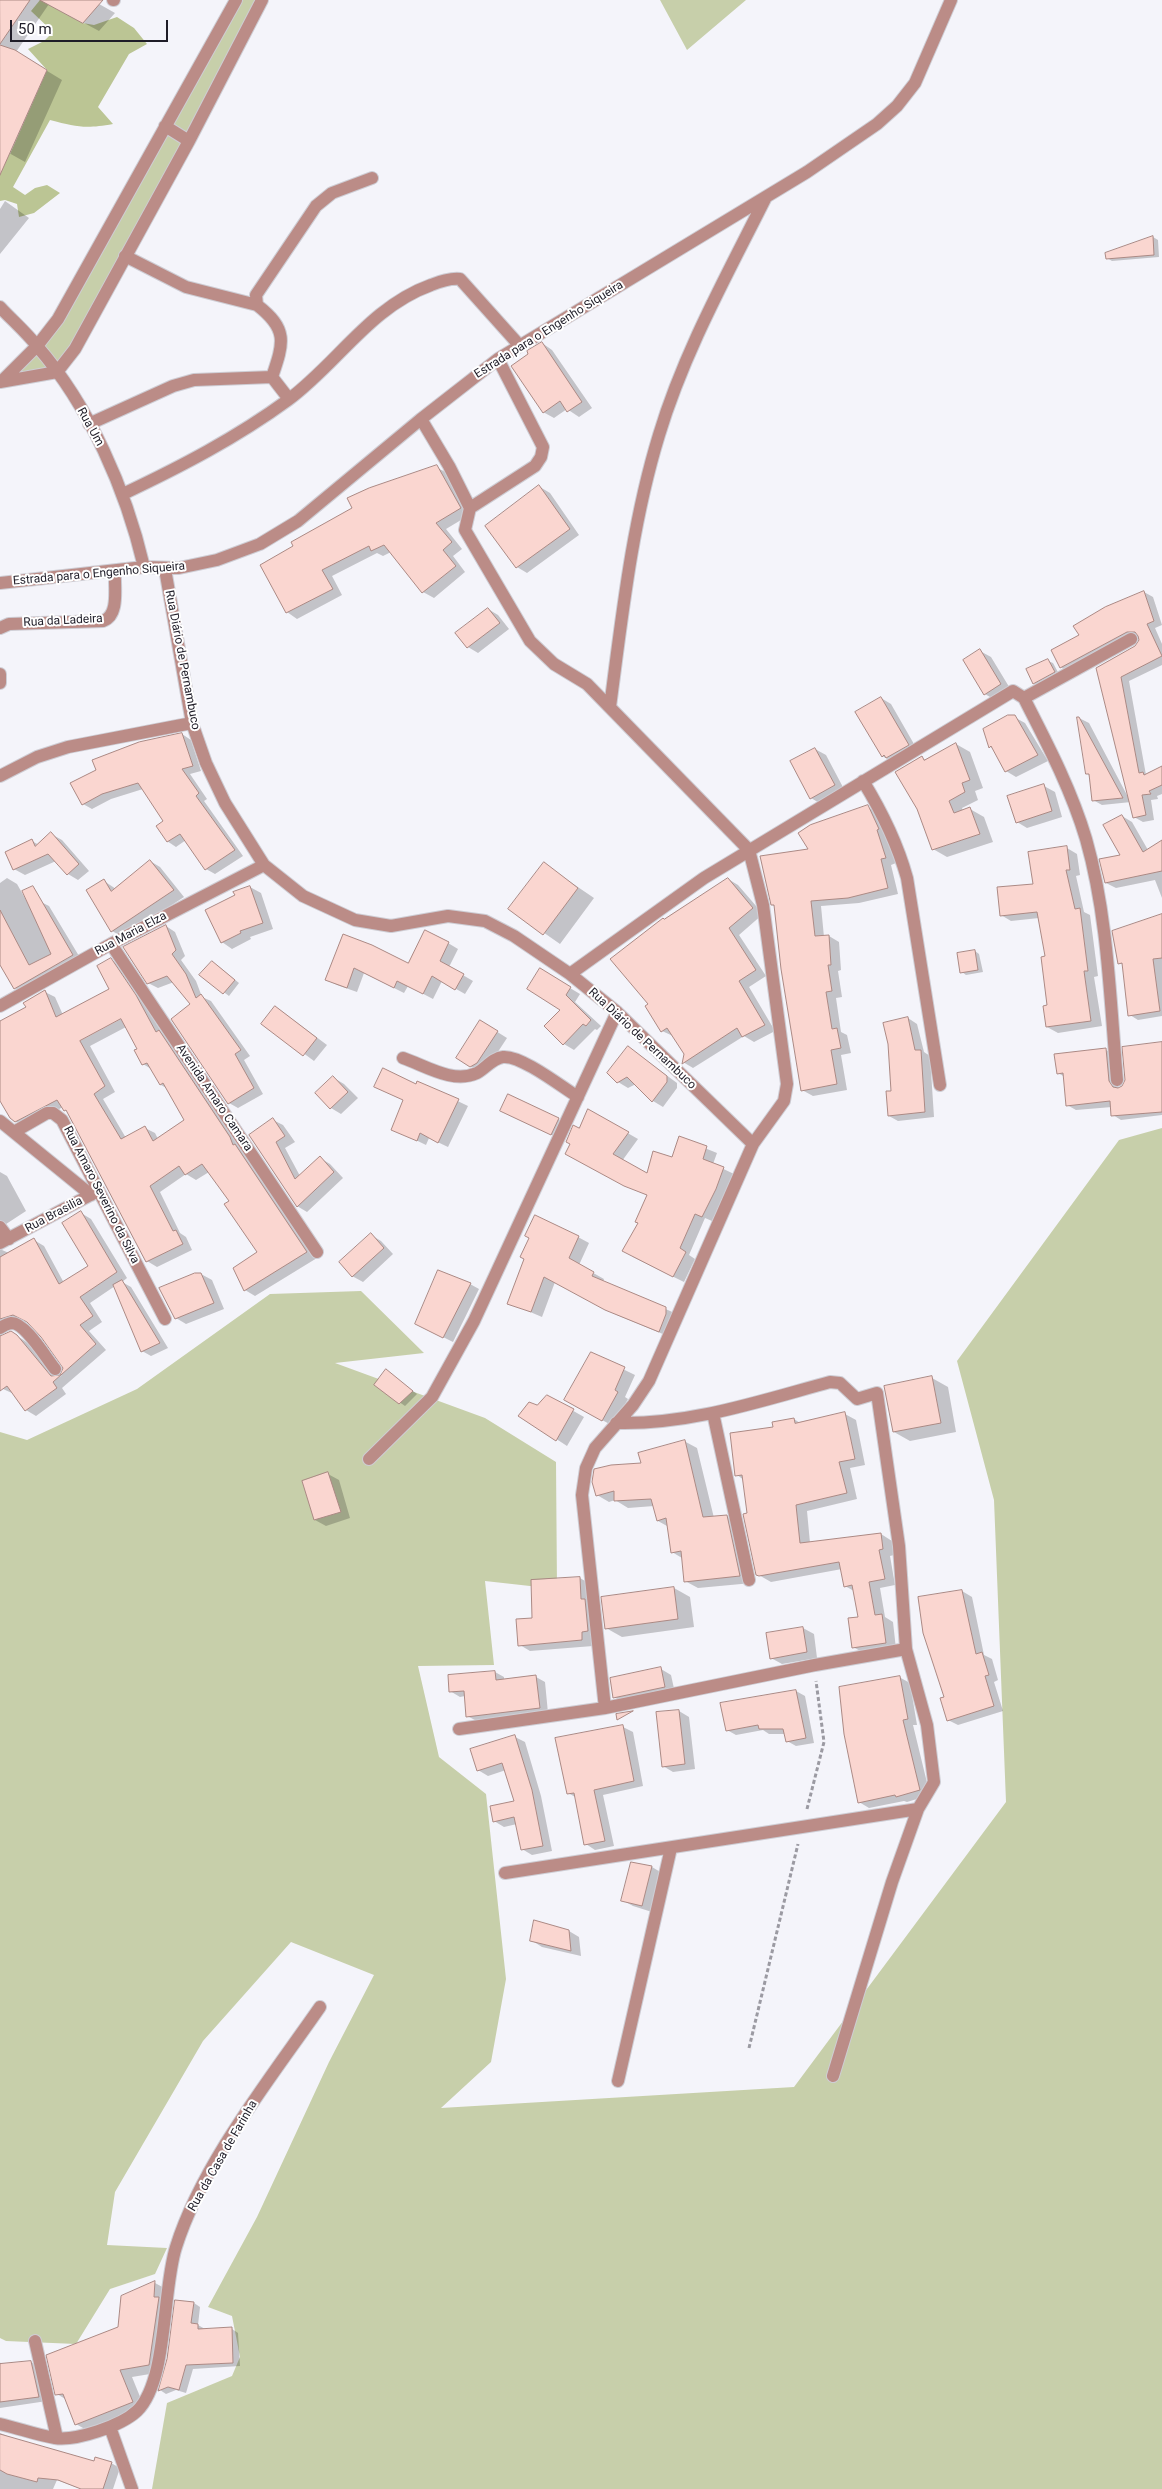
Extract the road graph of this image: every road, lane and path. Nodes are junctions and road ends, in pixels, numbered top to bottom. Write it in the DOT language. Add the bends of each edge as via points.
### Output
graph roads {
  1 [pos="236,0"];
  2 [pos="262,0"];
  3 [pos="951,0"];
  4 [pos="165,126"];
  5 [pos="189,141"];
  6 [pos="372,178"];
  7 [pos="766,197"];
  8 [pos="125,256"];
  9 [pos="257,305"];
  10 [pos="0,307"];
  11 [pos="37,346"];
  12 [pos="520,346"];
  13 [pos="498,359"];
  14 [pos="57,372"];
  15 [pos="272,377"];
  16 [pos="0,382"];
  17 [pos="289,399"];
  18 [pos="421,419"];
  19 [pos="89,424"];
  20 [pos="123,494"];
  21 [pos="470,508"];
  22 [pos="144,567"];
  23 [pos="165,569"];
  24 [pos="115,571"];
  25 [pos="0,583"];
  26 [pos="0,628"];
  27 [pos="1131,639"];
  28 [pos="0,674"];
  29 [pos="0,683"];
  30 [pos="1024,698"];
  31 [pos="610,707"];
  32 [pos="192,723"];
  33 [pos="0,776"];
  34 [pos="863,781"];
  35 [pos="749,850"];
  36 [pos="264,865"];
  37 [pos="112,944"];
  38 [pos="570,974"];
  39 [pos="0,1006"];
  40 [pos="617,1012"];
  41 [pos="403,1058"];
  42 [pos="1117,1080"];
  43 [pos="940,1085"];
  44 [pos="578,1097"];
  45 [pos="0,1121"];
  46 [pos="14,1132"];
  47 [pos="753,1144"];
  48 [pos="94,1193"];
  49 [pos="0,1227"];
  50 [pos="4,1241"];
  51 [pos="317,1252"];
  52 [pos="165,1319"];
  53 [pos="5,1326"];
  54 [pos="55,1369"];
  55 [pos="713,1414"];
  56 [pos="616,1423"];
  57 [pos="369,1459"];
  58 [pos="749,1580"];
  59 [pos="906,1649"];
  60 [pos="814,1665"];
  61 [pos="605,1708"];
  62 [pos="459,1729"];
  63 [pos="918,1809"];
  64 [pos="802,1825"];
  65 [pos="670,1848"];
  66 [pos="505,1873"];
  67 [pos="320,2007"];
  68 [pos="749,2048"];
  69 [pos="833,2076"];
  70 [pos="618,2081"];
  71 [pos="35,2341"];
  72 [pos="0,2424"];
  73 [pos="110,2427"];
  74 [pos="56,2438"];
  75 [pos="132,2489"];
  1 -- 4 [label="street"];
  2 -- 5 [label="street"];
  3 -- 7 [label="street, Estrada para o Engenho Siqueira" via="915,83 897,106 876,124"];
  4 -- 5 [label="street"];
  4 -- 11 [label="street" via="58,319"];
  5 -- 8 [label="street"];
  6 -- 9 [label="street" via="332,193 316,206 256,295"];
  7 -- 12 [label="street, Estrada para o Engenho Siqueira"];
  7 -- 31 [label="street" via="696,336 659,434 641,505 625,593"];
  8 -- 9 [label="street" via="186,287"];
  8 -- 14 [label="street" via="74,349"];
  9 -- 15 [label="street" via="278,324 280,353"];
  10 -- 11 [label="street, Rua Um"];
  11 -- 14 [label="street, Rua Um"];
  11 -- 16 [label="street"];
  12 -- 13 [label="street, Estrada para o Engenho Siqueira"];
  12 -- 17 [label="street" via="468,287 453,278 415,291 387,307"];
  13 -- 18 [label="street, Estrada para o Engenho Siqueira"];
  13 -- 21 [label="street" via="543,447 535,466"];
  14 -- 16 [label="street"];
  14 -- 19 [label="street, Rua Um"];
  15 -- 17 [label="street"];
  15 -- 19 [label="street" via="194,380 173,386"];
  17 -- 20 [label="street" via="244,430"];
  18 -- 21 [label="street"];
  18 -- 23 [label="street, Estrada para o Engenho Siqueira" via="298,522 260,544 217,560"];
  19 -- 20 [label="street, Rua Um"];
  20 -- 22 [label="street, Rua Um"];
  21 -- 31 [label="street" via="465,530 530,641 554,664 587,684"];
  22 -- 23 [label="street, Estrada para o Engenho Siqueira"];
  22 -- 24 [label="street, Estrada para o Engenho Siqueira"];
  23 -- 32 [label="street, Rua Diário de Pernambuco"];
  24 -- 25 [label="street, Estrada para o Engenho Siqueira"];
  24 -- 26 [label="street, Rua da Ladeira" via="114,611 108,619 9,624"];
  27 -- 30 [label="street"];
  28 -- 29 [label="street"];
  30 -- 34 [label="street" via="1013,691 1007,693"];
  30 -- 42 [label="street" via="1063,775 1086,838 1100,898"];
  31 -- 35 [label="street"];
  32 -- 33 [label="street" via="68,747 37,757"];
  32 -- 36 [label="street, Rua Diário de Pernambuco" via="225,803"];
  34 -- 35 [label="street"];
  34 -- 43 [label="street" via="884,815 907,878"];
  35 -- 38 [label="street" via="704,878"];
  35 -- 47 [label="street" via="763,905 787,1084 784,1101"];
  36 -- 37 [label="street, Rua Maria Elza"];
  36 -- 38 [label="street, Rua Diário de Pernambuco" via="303,896 355,920 391,926 448,916 485,920"];
  37 -- 39 [label="street, Rua Maria Elza"];
  37 -- 51 [label="street, Avenida Amaro Camara"];
  38 -- 40 [label="street, Rua Diário de Pernambuco"];
  40 -- 44 [label="street"];
  40 -- 47 [label="street, Rua Diário de Pernambuco"];
  41 -- 44 [label="street" via="460,1078 479,1071 494,1060 504,1057 518,1060"];
  44 -- 57 [label="street" via="474,1321 432,1396"];
  45 -- 46 [label="street, Rua Amaro Severino da Silva"];
  46 -- 48 [label="street, Rua Amaro Severino da Silva"];
  46 -- 48 [label="street, Rua Amaro Severino da Silva" via="47,1114 57,1115"];
  47 -- 56 [label="street" via="649,1381"];
  48 -- 50 [label="street, Rua Brasilia"];
  48 -- 52 [label="street, Rua Amaro Severino da Silva"];
  49 -- 50 [label="street, Rua Brasilia"];
  53 -- 54 [label="street" via="17,1324 26,1330"];
  55 -- 56 [label="street" via="660,1422"];
  55 -- 58 [label="street"];
  55 -- 59 [label="street" via="830,1382 840,1383 856,1399 877,1393 898,1537"];
  56 -- 61 [label="street" via="595,1448 586,1468 582,1494"];
  59 -- 60 [label="street"];
  59 -- 63 [label="street" via="927,1725 934,1782"];
  60 -- 61 [label="street"];
  60 -- 64 [label="path" via="824,1742"];
  61 -- 62 [label="street"];
  63 -- 64 [label="street"];
  63 -- 69 [label="street" via="892,1882"];
  64 -- 65 [label="street"];
  64 -- 68 [label="path"];
  65 -- 66 [label="street"];
  65 -- 70 [label="street"];
  67 -- 73 [label="street, Rua da Casa de Farinha" via="239,2124 198,2195 174,2255 155,2378 147,2399 136,2412"];
  71 -- 74 [label="street"];
  72 -- 74 [label="street, Rua da Casa de Farinha"];
  73 -- 74 [label="street, Rua da Casa de Farinha"];
  73 -- 75 [label="street"];
}
